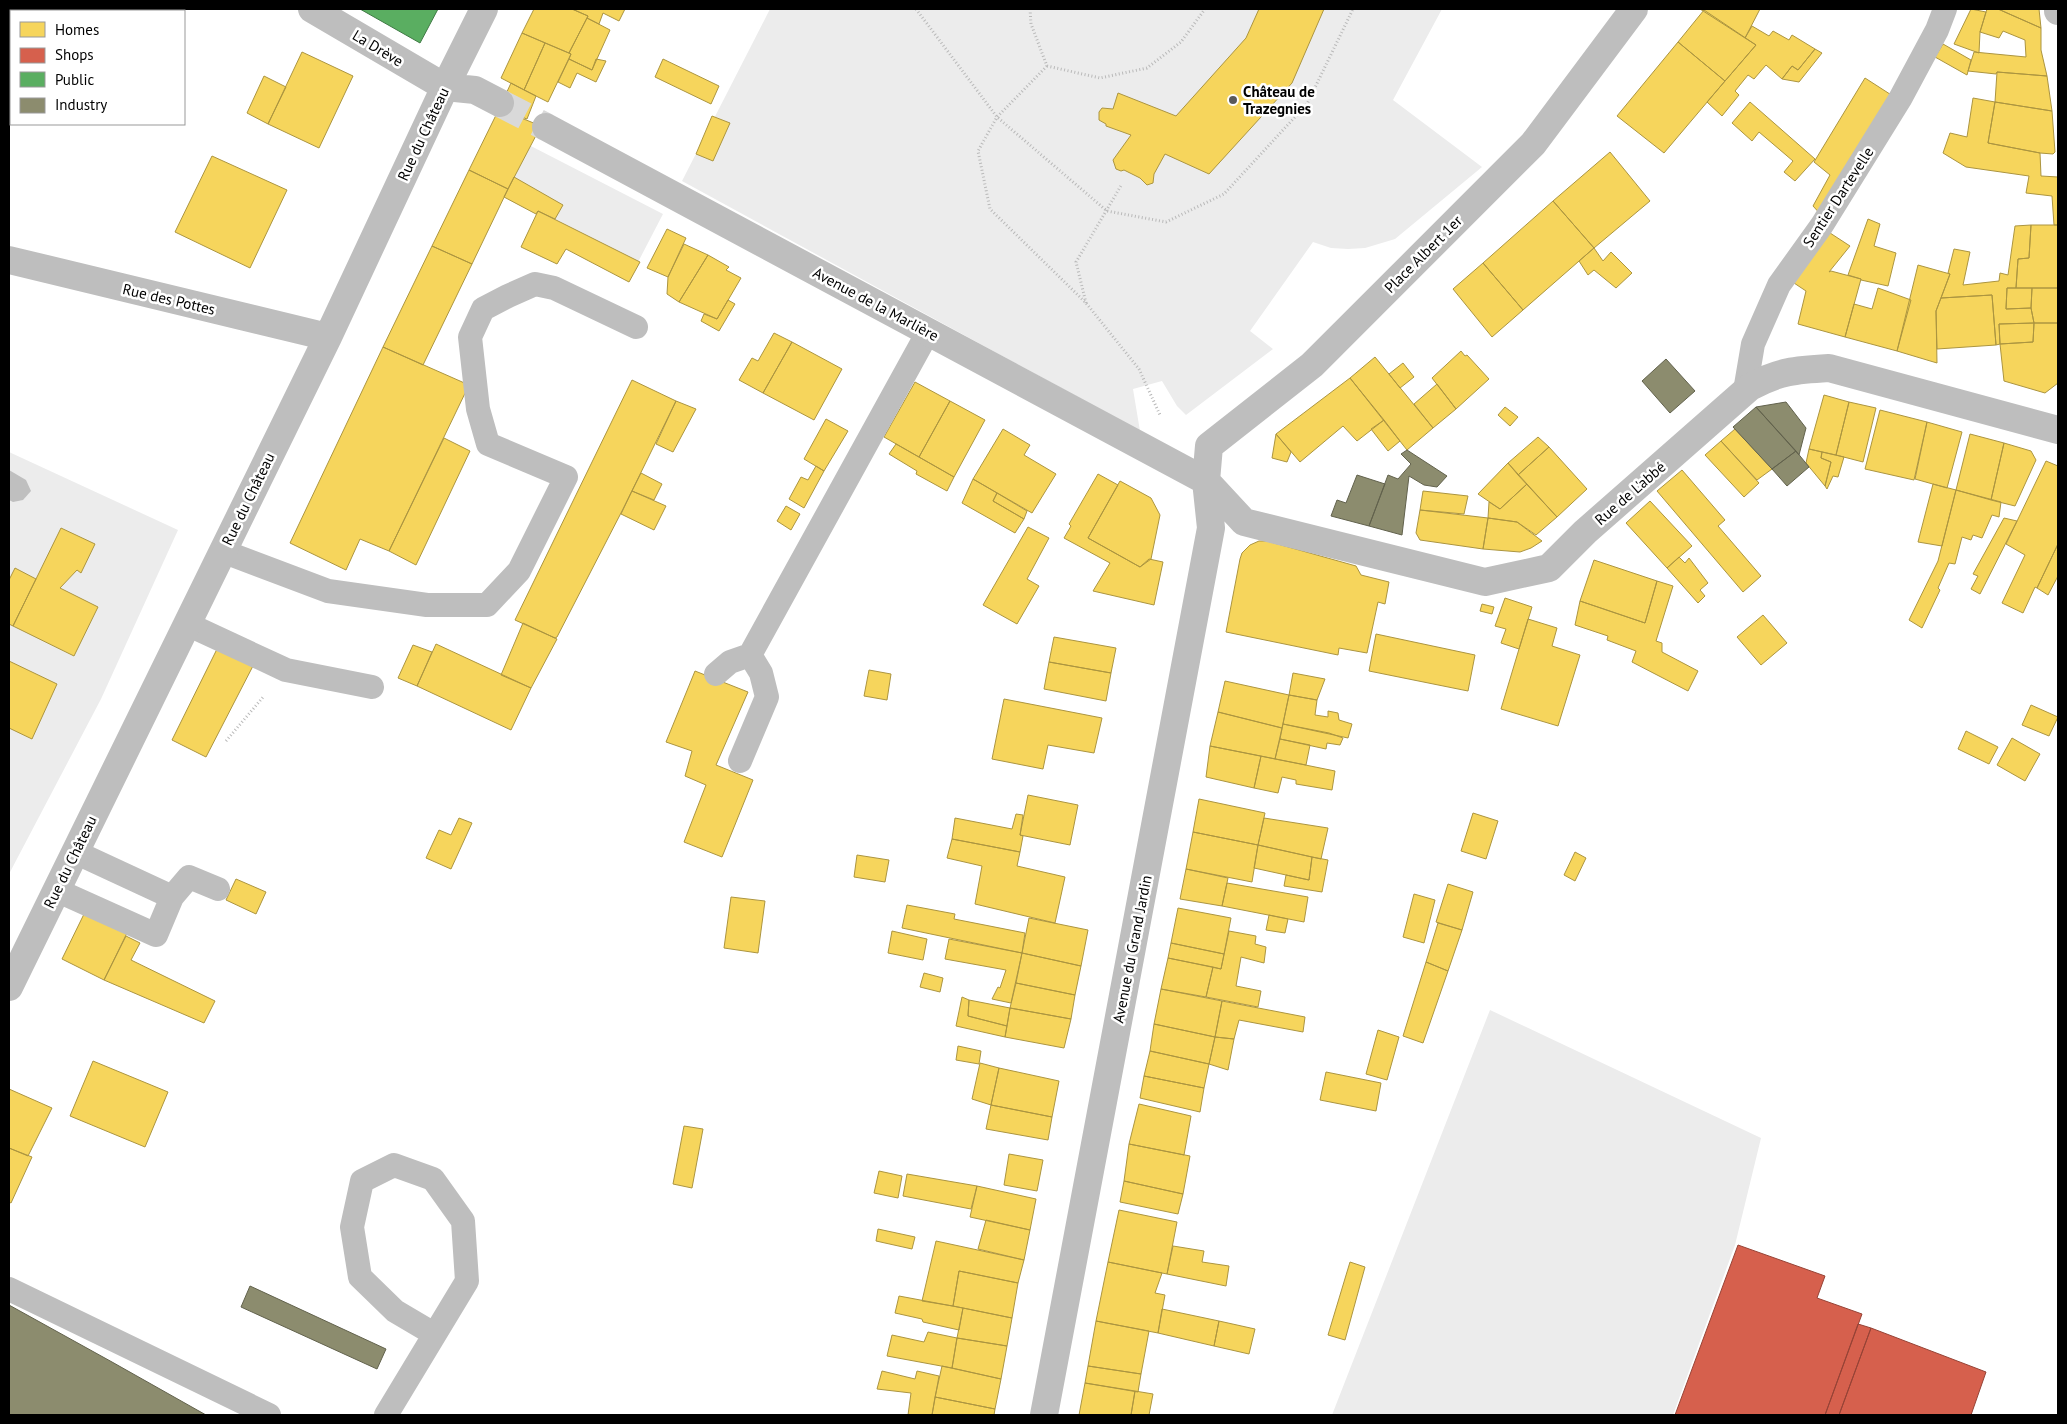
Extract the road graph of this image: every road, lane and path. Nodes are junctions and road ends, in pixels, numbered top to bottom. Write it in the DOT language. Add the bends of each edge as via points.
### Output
graph roads {
  1 [pos="312,9"];
  2 [pos="484,9"];
  3 [pos="916,9"];
  4 [pos="1030,9"];
  5 [pos="1205,9"];
  6 [pos="1353,9"];
  7 [pos="1634,9"];
  8 [pos="1945,9"];
  9 [pos="1047,66"];
  10 [pos="444,87"];
  11 [pos="500,103"];
  12 [pos="997,117"];
  13 [pos="546,127"];
  14 [pos="1122,184"];
  15 [pos="1107,211"];
  16 [pos="9,260"];
  17 [pos="1086,303"];
  18 [pos="636,327"];
  19 [pos="928,332"];
  20 [pos="328,337"];
  21 [pos="1745,391"];
  22 [pos="1163,423"];
  23 [pos="2058,430"];
  24 [pos="1206,481"];
  25 [pos="222,551"];
  26 [pos="187,624"];
  27 [pos="750,655"];
  28 [pos="286,670"];
  29 [pos="716,674"];
  30 [pos="372,687"];
  31 [pos="226,741"];
  32 [pos="740,761"];
  33 [pos="75,852"];
  34 [pos="218,889"];
  35 [pos="56,890"];
  36 [pos="172,897"];
  37 [pos="15,966"];
  38 [pos="9,987"];
  39 [pos="9,1290"];
  40 [pos="434,1334"];
  41 [pos="269,1415"];
  42 [pos="386,1415"];
  43 [pos="1044,1415"];
  1 -- 10 [label="street, La Drève"];
  2 -- 10 [label="street, Rue du Château"];
  3 -- 12 [label="path"];
  4 -- 9 [label="path" via="1031,24"];
  5 -- 9 [label="path" via="1182,42 1147,68 1100,78"];
  6 -- 15 [label="path" via="1307,104 1224,194 1166,222"];
  7 -- 24 [label="street, Place Albert 1er" via="1534,144 1312,365 1209,446"];
  8 -- 21 [label="lane, Sentier Dartevelle" via="1900,99 1822,225 1779,285 1753,344"];
  9 -- 12 [label="path"];
  10 -- 11 [label="street" via="475,90"];
  10 -- 20 [label="street, Rue du Château"];
  12 -- 15 [label="path"];
  12 -- 17 [label="path" via="978,151 990,209"];
  13 -- 19 [label="street, Avenue de la Marlière"];
  14 -- 15 [label="path"];
  15 -- 17 [label="path" via="1076,262"];
  16 -- 20 [label="street, Rue des Pottes"];
  17 -- 22 [label="path" via="1139,368"];
  18 -- 25 [label="lane" via="554,288 535,284 483,309 470,337 478,409 488,444 566,477 519,571 487,605 427,605 328,591"];
  19 -- 24 [label="street, Avenue de la Marlière"];
  19 -- 27 [label="lane"];
  20 -- 25 [label="street, Rue du Château"];
  21 -- 23 [label="street, Rue de L'abbé" via="1770,376 1794,370 1829,368"];
  21 -- 24 [label="street, Rue de L'abbé" via="1585,532 1549,568 1485,582 1244,522"];
  24 -- 43 [label="street, Avenue du Grand Jardin" via="1211,528"];
  25 -- 26 [label="street, Rue du Château"];
  26 -- 28 [label="lane"];
  26 -- 33 [label="street, Rue du Château"];
  27 -- 29 [label="lane" via="730,662"];
  27 -- 32 [label="lane" via="761,673 768,697"];
  28 -- 30 [label="lane"];
  28 -- 31 [label="path"];
  33 -- 35 [label="street, Rue du Château"];
  33 -- 36 [label="lane"];
  34 -- 36 [label="lane" via="189,877"];
  35 -- 36 [label="lane" via="156,935"];
  35 -- 37 [label="street, Rue du Château"];
  37 -- 38 [label="street, Rue du Château"];
  39 -- 41 [label="lane"];
  40 -- 42 [label="lane" via="395,1311 360,1277 352,1227 362,1182 394,1165 433,1179 462,1221 466,1281"];
}
